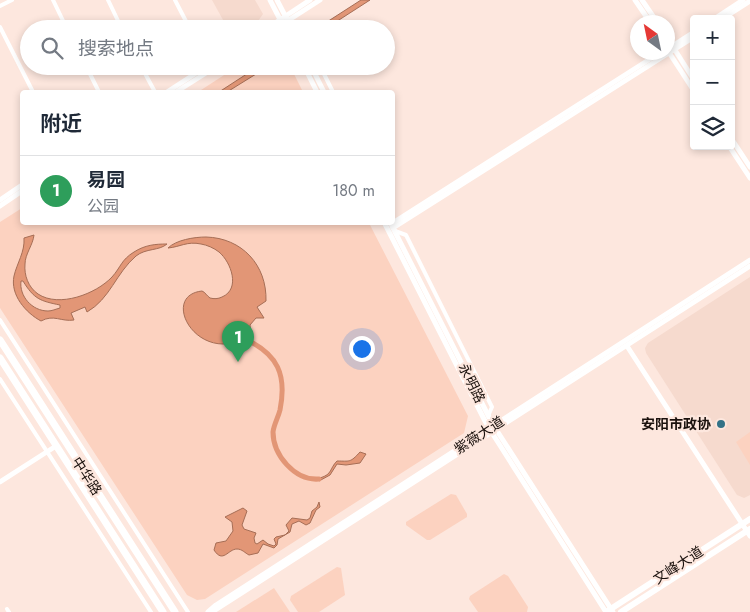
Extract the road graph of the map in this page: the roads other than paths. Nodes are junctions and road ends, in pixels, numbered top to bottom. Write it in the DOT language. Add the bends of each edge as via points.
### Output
graph roads {
  1 [pos="12,0"];
  2 [pos="53,0"];
  3 [pos="108,0"];
  4 [pos="175,0"];
  5 [pos="270,0"];
  6 [pos="277,0"];
  7 [pos="310,0"];
  8 [pos="320,0"];
  9 [pos="635,0"];
  10 [pos="642,0"];
  11 [pos="743,0"];
  12 [pos="750,1"];
  13 [pos="0,6"];
  14 [pos="645,15"];
  15 [pos="652,15"];
  16 [pos="720,15"];
  17 [pos="728,15"];
  18 [pos="63,20"];
  19 [pos="118,20"];
  20 [pos="185,20"];
  21 [pos="284,20"];
  22 [pos="285,20"];
  23 [pos="291,20"];
  24 [pos="292,20"];
  25 [pos="0,27"];
  26 [pos="690,35"];
  27 [pos="690,39"];
  28 [pos="675,45"];
  29 [pos="675,46"];
  30 [pos="675,55"];
  31 [pos="675,58"];
  32 [pos="650,60"];
  33 [pos="653,60"];
  34 [pos="20,66"];
  35 [pos="24,75"];
  36 [pos="90,75"];
  37 [pos="146,75"];
  38 [pos="193,75"];
  39 [pos="203,75"];
  40 [pos="308,75"];
  41 [pos="316,75"];
  42 [pos="324,75"];
  43 [pos="690,75"];
  44 [pos="690,84"];
  45 [pos="32,90"];
  46 [pos="98,90"];
  47 [pos="154,90"];
  48 [pos="170,90"];
  49 [pos="179,90"];
  50 [pos="316,90"];
  51 [pos="323,90"];
  52 [pos="332,90"];
  53 [pos="735,144"];
  54 [pos="732,150"];
  55 [pos="750,167"];
  56 [pos="750,178"];
  57 [pos="20,186"];
  58 [pos="20,192"];
  59 [pos="0,200"];
  60 [pos="0,206"];
  61 [pos="386,225"];
  62 [pos="393,227"];
  63 [pos="750,260"];
  64 [pos="750,266"];
  65 [pos="0,320"];
  66 [pos="0,340"];
  67 [pos="627,346"];
  68 [pos="0,358"];
  69 [pos="0,379"];
  70 [pos="492,429"];
  71 [pos="56,446"];
  72 [pos="47,452"];
  73 [pos="0,482"];
  74 [pos="750,519"];
  75 [pos="742,524"];
  76 [pos="749,532"];
  77 [pos="609,611"];
  78 [pos="151,612"];
  79 [pos="163,612"];
  80 [pos="175,612"];
  81 [pos="188,612"];
  82 [pos="208,612"];
  83 [pos="212,612"];
  84 [pos="622,612"];
  1 -- 13 [label="street"];
  2 -- 18 [label="street"];
  3 -- 19 [label="street"];
  4 -- 20 [label="street"];
  5 -- 21 [label="street"];
  6 -- 22 [label="street"];
  7 -- 23 [label="street"];
  8 -- 24 [label="street"];
  9 -- 14 [label="street"];
  10 -- 15 [label="street"];
  11 -- 16 [label="street"];
  12 -- 17 [label="street"];
  25 -- 34 [label="street"];
  26 -- 28 [label="street"];
  27 -- 29 [label="street"];
  30 -- 43 [label="street"];
  31 -- 44 [label="street"];
  32 -- 62 [label="street"];
  33 -- 62 [label="street"];
  35 -- 45 [label="street"];
  36 -- 46 [label="street"];
  37 -- 47 [label="street"];
  38 -- 48 [label="street"];
  39 -- 49 [label="street"];
  40 -- 50 [label="street"];
  41 -- 51 [label="street"];
  42 -- 52 [label="street"];
  53 -- 55 [label="street"];
  54 -- 56 [label="street"];
  57 -- 59 [label="street"];
  58 -- 60 [label="street"];
  61 -- 70 [label="street, 永明路"];
  62 -- 70 [label="street, 永明路"];
  63 -- 70 [label="street, 紫薇大道"];
  64 -- 67 [label="street, 紫薇大道"];
  65 -- 81 [label="street"];
  66 -- 80 [label="highway, 中华路"];
  67 -- 70 [label="street, 紫薇大道"];
  67 -- 75 [label="street"];
  68 -- 71 [label="highway, 中华路"];
  69 -- 72 [label="street"];
  70 -- 77 [label="street, 永明路"];
  70 -- 82 [label="street, 紫薇大道"];
  70 -- 83 [label="street, 紫薇大道"];
  71 -- 72 [label="street"];
  71 -- 79 [label="highway, 中华路"];
  72 -- 73 [label="street"];
  72 -- 78 [label="street"];
  74 -- 75 [label="main road, 文峰大道"];
  75 -- 76 [label="street"];
  75 -- 77 [label="main road, 文峰大道"];
  76 -- 84 [label="main road, 文峰大道"];
}
